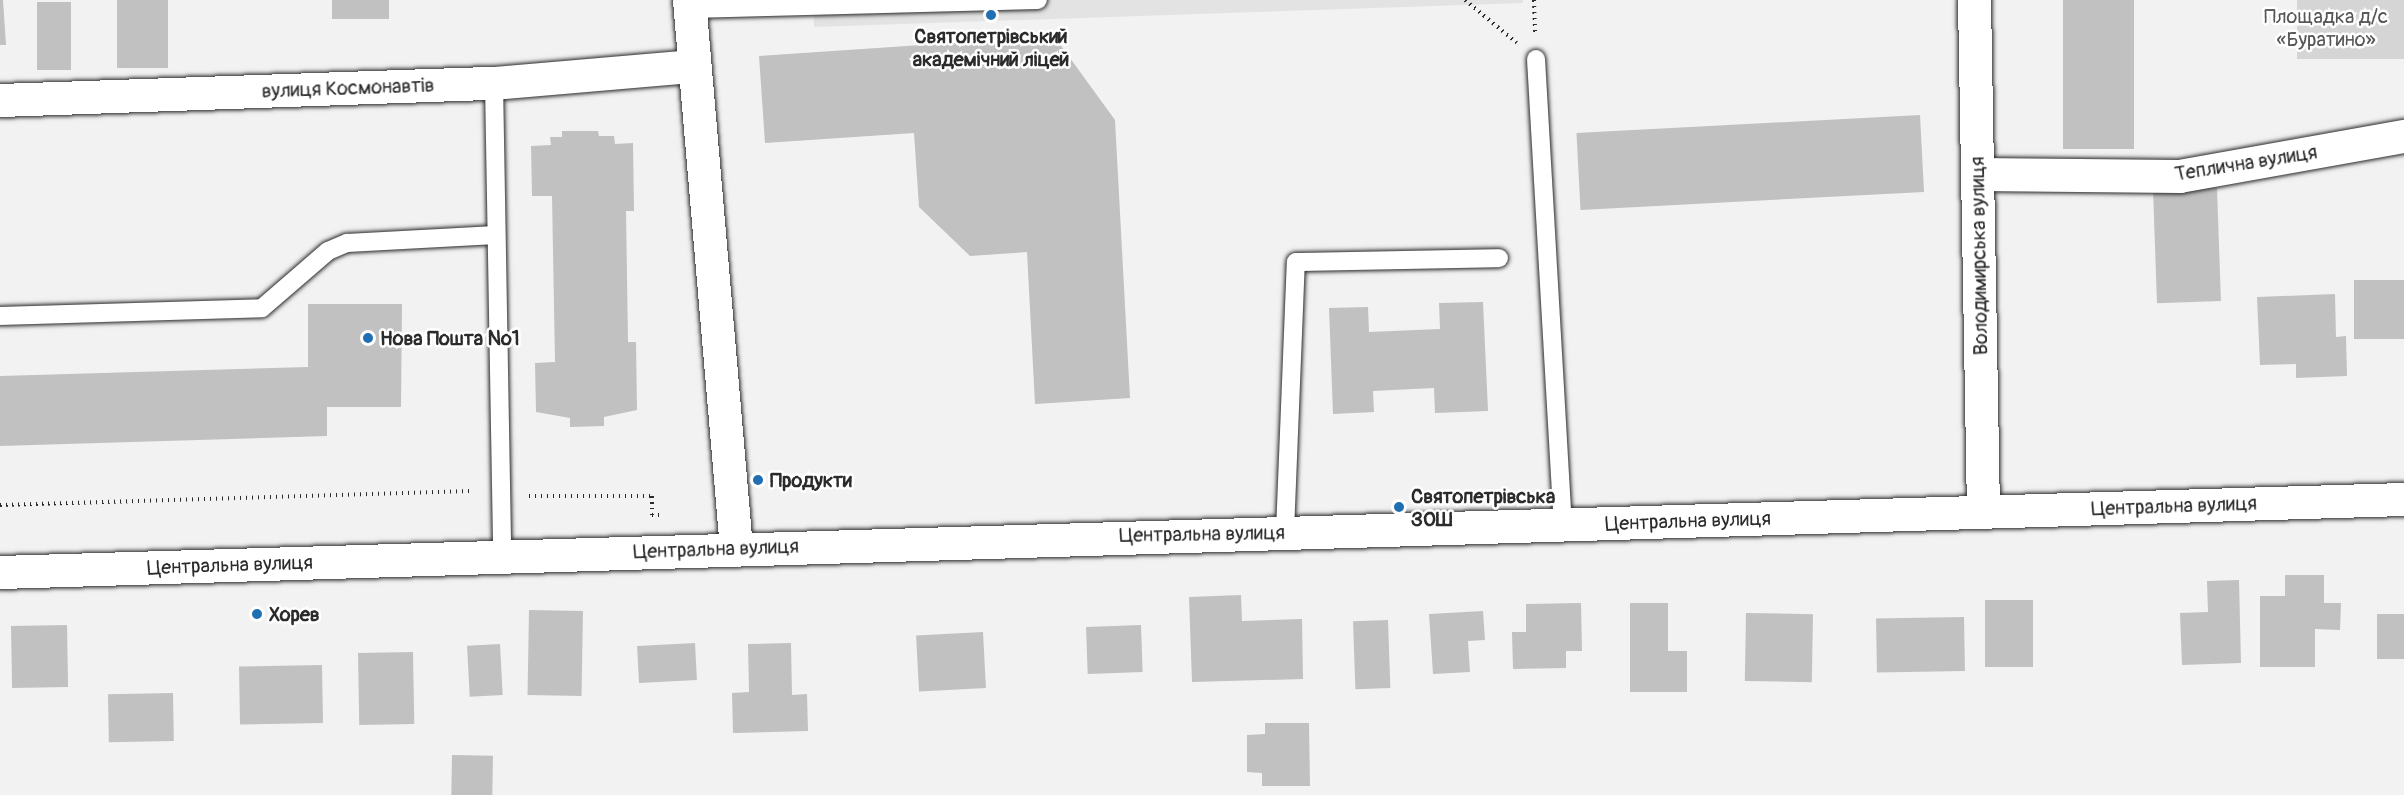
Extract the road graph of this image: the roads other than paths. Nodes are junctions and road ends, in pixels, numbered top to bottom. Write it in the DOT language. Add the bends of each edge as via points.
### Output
graph roads {
  1 [pos="1038,0"];
  2 [pos="1974,0"];
  3 [pos="689,4"];
  4 [pos="1536,59"];
  5 [pos="694,66"];
  6 [pos="494,82"];
  7 [pos="0,100"];
  8 [pos="2404,136"];
  9 [pos="1978,174"];
  10 [pos="496,235"];
  11 [pos="1499,258"];
  12 [pos="0,316"];
  13 [pos="2404,499"];
  14 [pos="1983,511"];
  15 [pos="1563,525"];
  16 [pos="1285,532"];
  17 [pos="736,548"];
  18 [pos="502,557"];
  19 [pos="0,572"];
  1 -- 3 [label="lane"];
  2 -- 9 [label="main road, Володимирська вулиця"];
  3 -- 5 [label="main road"];
  4 -- 15 [label="lane"];
  5 -- 6 [label="main road, вулиця Космонавтів"];
  5 -- 17 [label="main road"];
  6 -- 7 [label="main road, вулиця Космонавтів"];
  6 -- 10 [label="lane"];
  8 -- 9 [label="main road, Теплична вулиця" via="2180,176"];
  9 -- 14 [label="main road, Володимирська вулиця"];
  10 -- 12 [label="lane" via="347,243 328,251 262,308"];
  10 -- 18 [label="lane"];
  11 -- 16 [label="lane" via="1296,262"];
  13 -- 14 [label="main road, Центральна вулиця"];
  14 -- 15 [label="main road, Центральна вулиця"];
  15 -- 16 [label="main road, Центральна вулиця"];
  16 -- 17 [label="main road, Центральна вулиця"];
  17 -- 18 [label="main road, Центральна вулиця"];
  18 -- 19 [label="main road, Центральна вулиця"];
}
